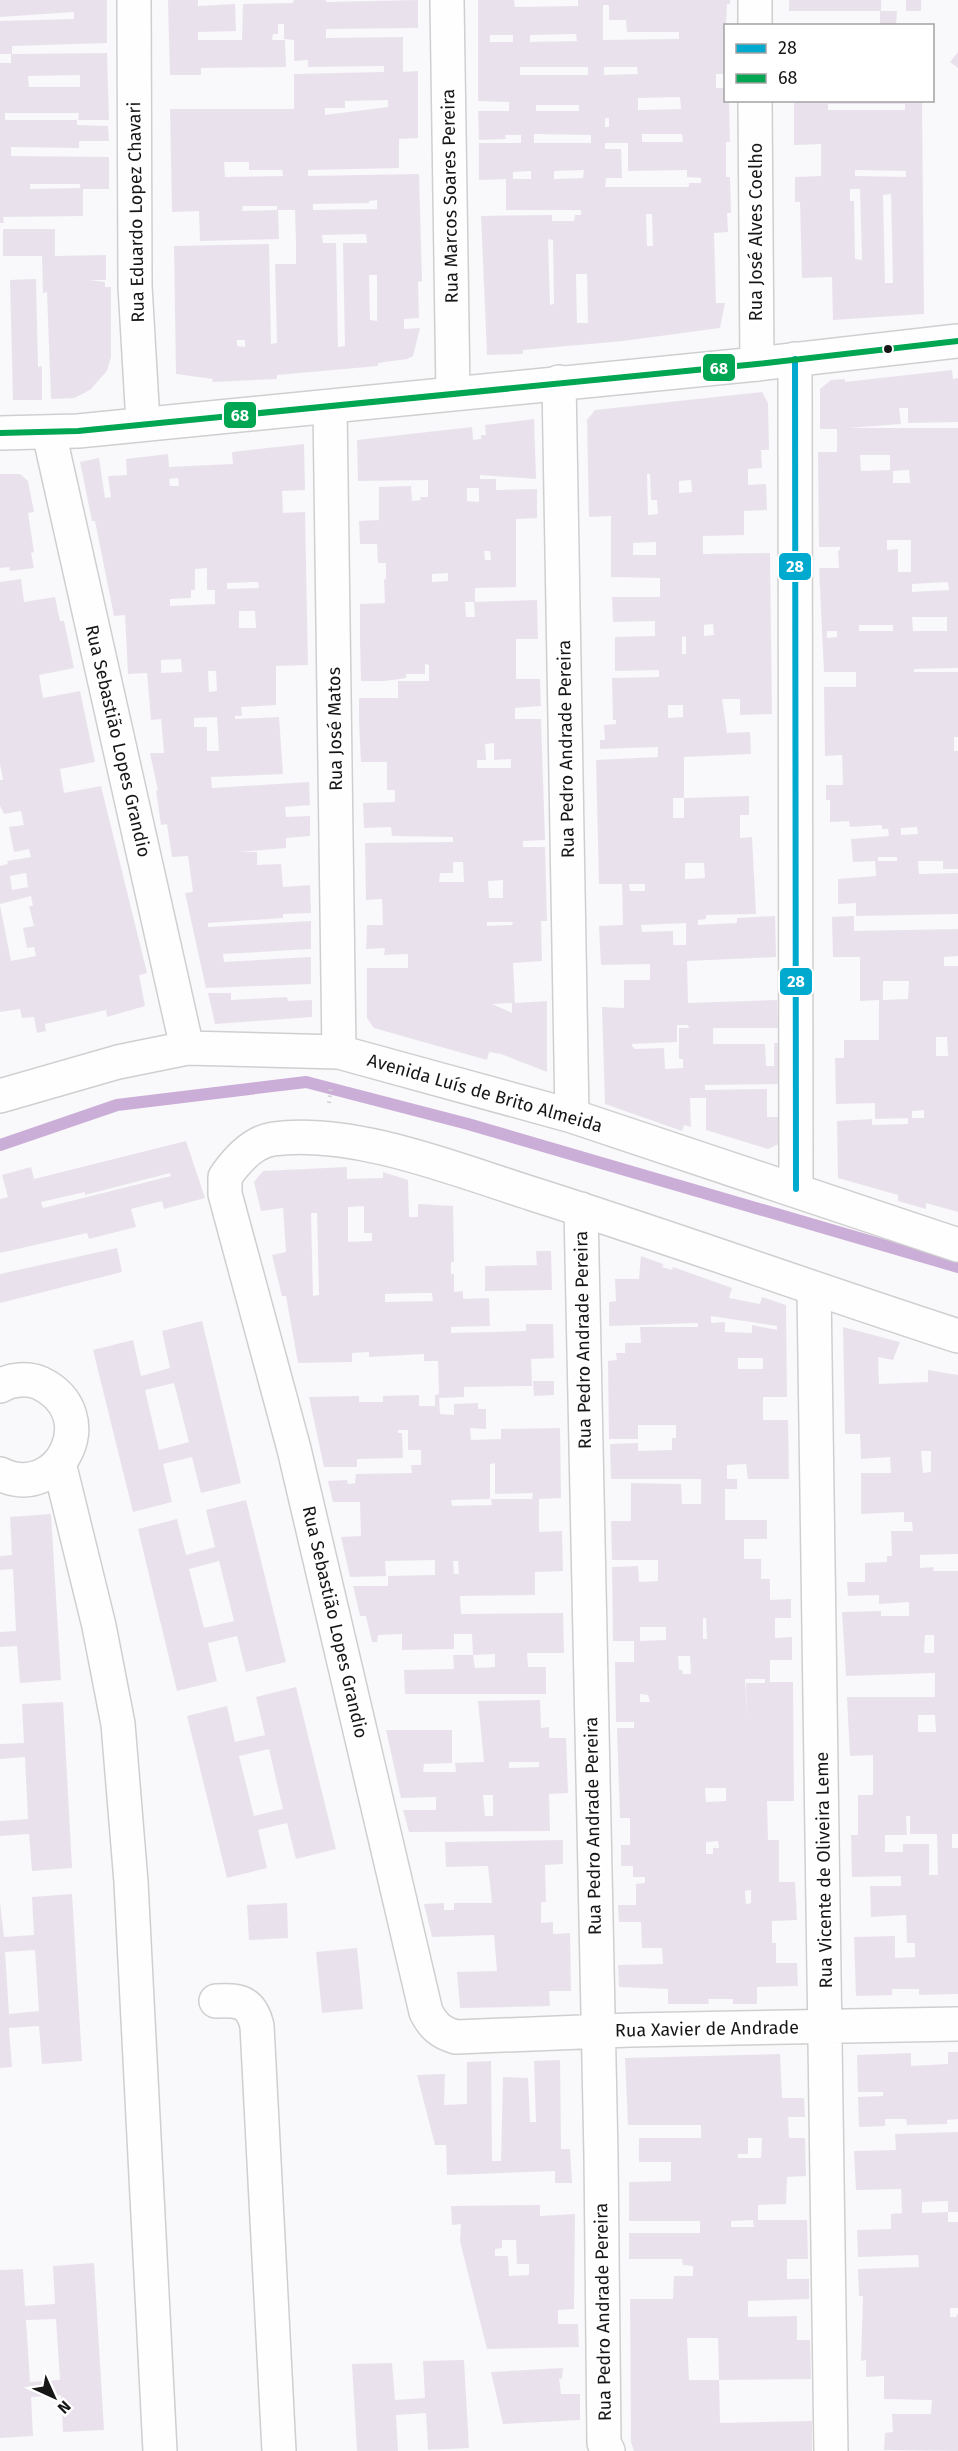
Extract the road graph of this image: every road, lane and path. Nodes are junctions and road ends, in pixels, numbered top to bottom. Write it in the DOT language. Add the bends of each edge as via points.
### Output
graph roads {
  1 [pos="134,0"];
  2 [pos="447,0"];
  3 [pos="755,0"];
  4 [pos="755,24"];
  5 [pos="755,102"];
  6 [pos="958,341"];
  7 [pos="795,359"];
  8 [pos="757,364"];
  9 [pos="559,382"];
  10 [pos="453,393"];
  11 [pos="330,407"];
  12 [pos="143,423"];
  13 [pos="0,433"];
  14 [pos="49,433"];
  15 [pos="187,1048"];
  16 [pos="335,1067"];
  17 [pos="0,1096"];
  18 [pos="327,1111"];
  19 [pos="572,1116"];
  20 [pos="796,1189"];
  21 [pos="581,1209"];
  22 [pos="958,1245"];
  23 [pos="814,1289"];
  24 [pos="958,1336"];
  25 [pos="0,1386"];
  26 [pos="60,1463"];
  27 [pos="0,1474"];
  28 [pos="216,2001"];
  29 [pos="958,2024"];
  30 [pos="827,2026"];
  31 [pos="597,2031"];
  32 [pos="456,2037"];
  33 [pos="606,2447"];
  34 [pos="160,2451"];
  35 [pos="279,2451"];
  36 [pos="831,2451"];
  1 -- 12 [label="street, Rua Eduardo Lopez Chavari" via="135,286"];
  2 -- 10 [label="street, Rua Marcos Soares Pereira"];
  3 -- 4 [label="street"];
  5 -- 8 [label="street, Rua José Alves Coelho"];
  6 -- 7 [label="street"];
  7 -- 8 [label="street"];
  7 -- 20 [label="street"];
  8 -- 9 [label="street"];
  9 -- 10 [label="street"];
  9 -- 19 [label="street, Rua Pedro Andrade Pereira"];
  10 -- 11 [label="street"];
  11 -- 12 [label="street"];
  11 -- 16 [label="street, Rua José Matos"];
  12 -- 14 [label="street"];
  13 -- 14 [label="street"];
  14 -- 15 [label="street, Rua Sebastião Lopes Grandio"];
  15 -- 16 [label="street, Avenida Luís de Brito Almeida"];
  15 -- 17 [label="street, Avenida Luís de Brito Almeida" via="118,1062"];
  16 -- 18 [label="path"];
  16 -- 19 [label="street, Avenida Luís de Brito Almeida"];
  19 -- 20 [label="street, Avenida Luís de Brito Almeida"];
  20 -- 22 [label="street, Avenida Luís de Brito Almeida"];
  21 -- 23 [label="street"];
  21 -- 31 [label="street, Rua Pedro Andrade Pereira"];
  21 -- 32 [label="street, Rua Sebastião Lopes Grandio" via="394,1149 326,1139 272,1139 249,1150 225,1177 225,1194 294,1449 426,2012 438,2029"];
  23 -- 24 [label="street"];
  23 -- 30 [label="street, Rua Vicente de Oliveira Leme"];
  25 -- 26 [label="street" via="20,1380 36,1381 62,1398 73,1426 70,1445"];
  26 -- 27 [label="street" via="46,1474 28,1480"];
  26 -- 34 [label="street" via="118,1724 131,1882"];
  28 -- 35 [label="street" via="238,2000 247,2004 257,2026"];
  29 -- 30 [label="street, Rua Xavier de Andrade"];
  30 -- 31 [label="street, Rua Xavier de Andrade"];
  30 -- 36 [label="street, Rua Vicente de Oliveira Leme"];
  31 -- 32 [label="street, Rua Xavier de Andrade"];
  31 -- 33 [label="street, Rua Pedro Andrade Pereira"];
}
